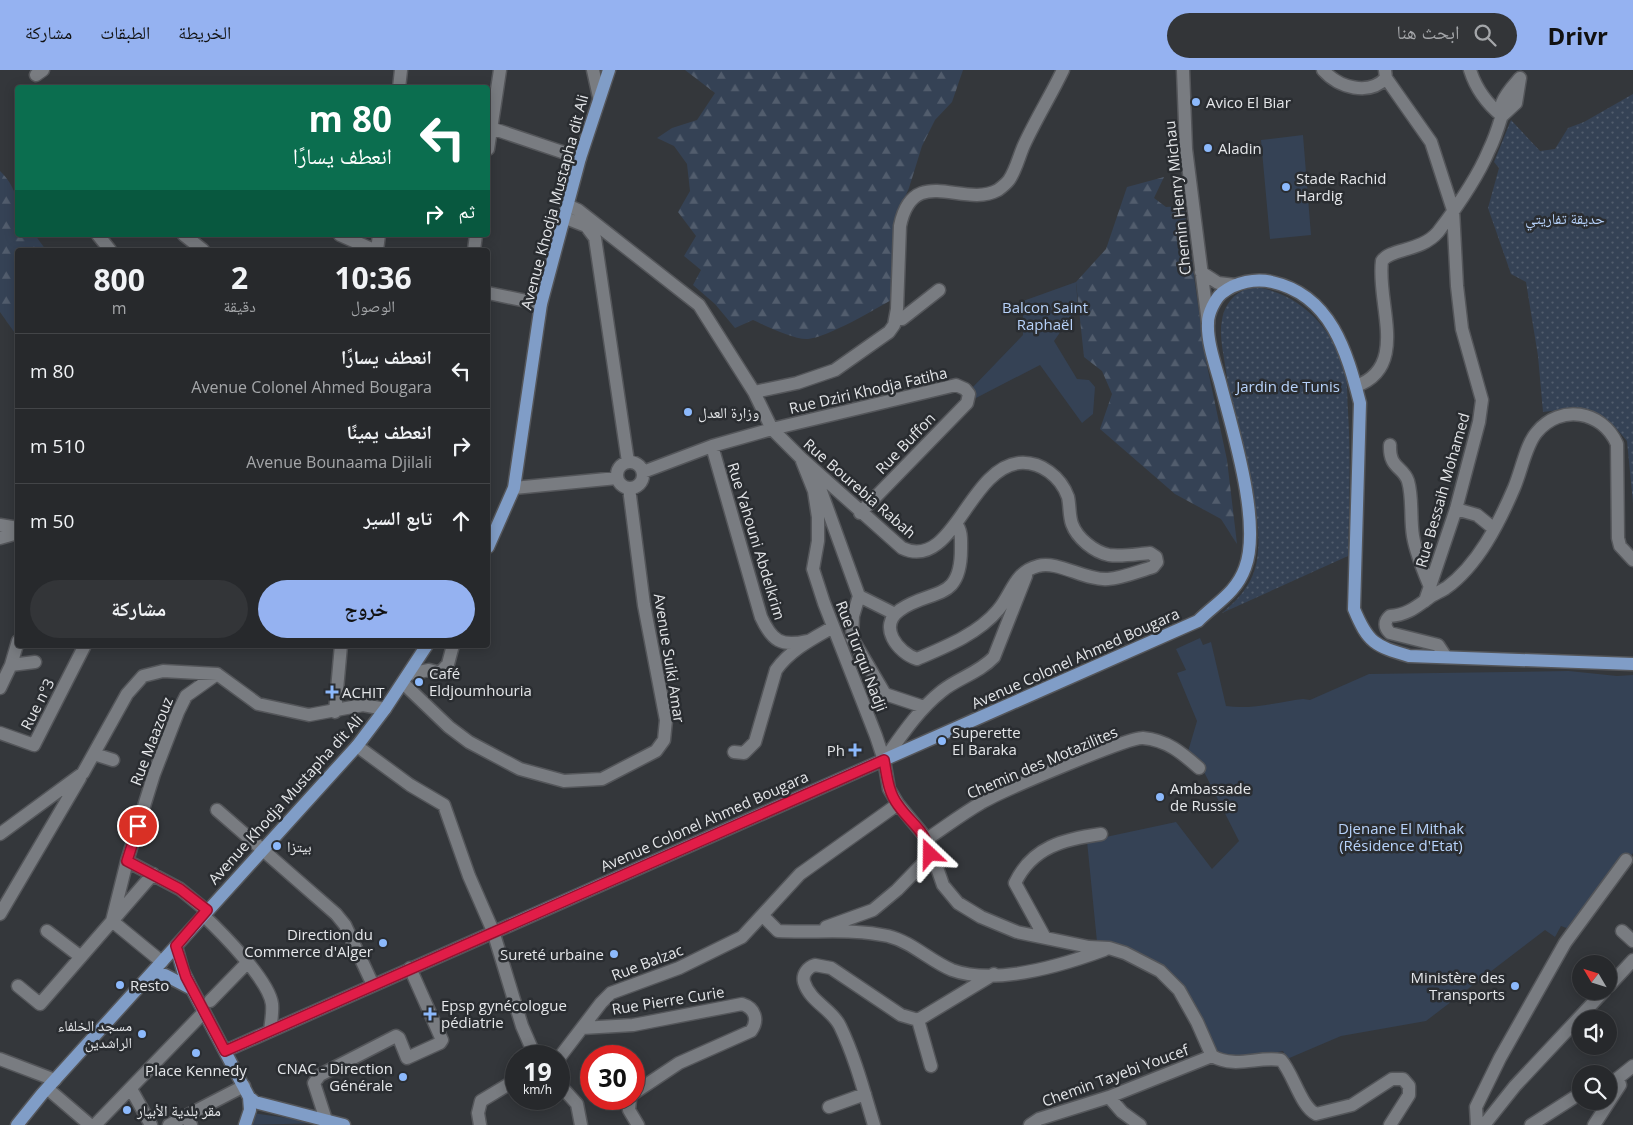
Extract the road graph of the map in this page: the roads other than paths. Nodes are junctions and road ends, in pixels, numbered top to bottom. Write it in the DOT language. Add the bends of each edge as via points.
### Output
graph roads {
  1 [pos="402,70"];
  2 [pos="500,70"];
  3 [pos="593,70"];
  4 [pos="608,70"];
  5 [pos="1063,70"];
  6 [pos="1183,70"];
  7 [pos="1323,70"];
  8 [pos="1470,70"];
  9 [pos="1385,74"];
  10 [pos="1518,74"];
  11 [pos="400,85"];
  12 [pos="599,97"];
  13 [pos="1502,116"];
  14 [pos="490,122"];
  15 [pos="490,127"];
  16 [pos="580,158"];
  17 [pos="1453,210"];
  18 [pos="565,211"];
  19 [pos="593,228"];
  20 [pos="100,237"];
  21 [pos="187,237"];
  22 [pos="345,237"];
  23 [pos="108,248"];
  24 [pos="200,248"];
  25 [pos="371,248"];
  26 [pos="1201,272"];
  27 [pos="1234,285"];
  28 [pos="939,290"];
  29 [pos="490,293"];
  30 [pos="541,304"];
  31 [pos="896,318"];
  32 [pos="1208,322"];
  33 [pos="1356,386"];
  34 [pos="754,392"];
  35 [pos="969,394"];
  36 [pos="772,429"];
  37 [pos="1390,445"];
  38 [pos="712,446"];
  39 [pos="801,458"];
  40 [pos="628,462"];
  41 [pos="812,469"];
  42 [pos="643,472"];
  43 [pos="617,478"];
  44 [pos="514,488"];
  45 [pos="629,488"];
  46 [pos="1456,509"];
  47 [pos="860,512"];
  48 [pos="956,524"];
  49 [pos="0,525"];
  50 [pos="15,528"];
  51 [pos="1493,528"];
  52 [pos="15,534"];
  53 [pos="0,538"];
  54 [pos="490,542"];
  55 [pos="1633,560"];
  56 [pos="1030,569"];
  57 [pos="1430,587"];
  58 [pos="859,596"];
  59 [pos="1425,601"];
  60 [pos="895,614"];
  61 [pos="833,627"];
  62 [pos="807,641"];
  63 [pos="16,648"];
  64 [pos="83,648"];
  65 [pos="341,648"];
  66 [pos="426,648"];
  67 [pos="452,648"];
  68 [pos="1446,657"];
  69 [pos="35,662"];
  70 [pos="1633,664"];
  71 [pos="11,665"];
  72 [pos="217,674"];
  73 [pos="406,678"];
  74 [pos="0,688"];
  75 [pos="924,707"];
  76 [pos="385,709"];
  77 [pos="335,712"];
  78 [pos="0,733"];
  79 [pos="357,746"];
  80 [pos="734,752"];
  81 [pos="94,754"];
  82 [pos="113,760"];
  83 [pos="884,760"];
  84 [pos="1199,768"];
  85 [pos="83,773"];
  86 [pos="898,804"];
  87 [pos="217,810"];
  88 [pos="0,834"];
  89 [pos="1101,834"];
  90 [pos="927,839"];
  91 [pos="263,848"];
  92 [pos="930,854"];
  93 [pos="1626,860"];
  94 [pos="127,861"];
  95 [pos="153,874"];
  96 [pos="205,913"];
  97 [pos="0,914"];
  98 [pos="763,916"];
  99 [pos="112,921"];
  100 [pos="820,930"];
  101 [pos="47,931"];
  102 [pos="492,932"];
  103 [pos="1622,932"];
  104 [pos="1044,936"];
  105 [pos="1633,941"];
  106 [pos="176,946"];
  107 [pos="1109,948"];
  108 [pos="81,956"];
  109 [pos="1633,960"];
  110 [pos="162,962"];
  111 [pos="247,963"];
  112 [pos="410,968"];
  113 [pos="994,974"];
  114 [pos="149,976"];
  115 [pos="1618,976"];
  116 [pos="373,985"];
  117 [pos="18,986"];
  118 [pos="192,990"];
  119 [pos="1596,1000"];
  120 [pos="207,1007"];
  121 [pos="918,1020"];
  122 [pos="582,1028"];
  123 [pos="270,1031"];
  124 [pos="530,1045"];
  125 [pos="569,1045"];
  126 [pos="225,1051"];
  127 [pos="1212,1056"];
  128 [pos="0,1059"];
  129 [pos="930,1066"];
  130 [pos="1633,1066"];
  131 [pos="1617,1075"];
  132 [pos="51,1084"];
  133 [pos="645,1086"];
  134 [pos="505,1087"];
  135 [pos="131,1089"];
  136 [pos="247,1091"];
  137 [pos="865,1094"];
  138 [pos="570,1096"];
  139 [pos="1109,1097"];
  140 [pos="1572,1099"];
  141 [pos="829,1107"];
  142 [pos="629,1110"];
  143 [pos="1604,1110"];
  144 [pos="189,1121"];
  145 [pos="333,1123"];
  146 [pos="1036,1123"];
  147 [pos="17,1125"];
  148 [pos="90,1125"];
  149 [pos="95,1125"];
  150 [pos="151,1125"];
  151 [pos="169,1125"];
  152 [pos="245,1125"];
  153 [pos="480,1125"];
  154 [pos="581,1125"];
  155 [pos="638,1125"];
  156 [pos="874,1125"];
  157 [pos="1140,1125"];
  158 [pos="1390,1125"];
  159 [pos="1477,1125"];
  160 [pos="1484,1125"];
  161 [pos="1531,1125"];
  162 [pos="1594,1125"];
  1 -- 11 [label="street"];
  2 -- 14 [label="street"];
  3 -- 12 [label="street"];
  4 -- 12 [label="main road, Avenue Khodja Mustapha dit Ali"];
  5 -- 31 [label="street" via="1004,186 988,193 925,192 908,201 900,226"];
  6 -- 26 [label="street, Chemin Henry Michau" via="1186,149"];
  7 -- 9 [label="street" via="1344,85 1366,89 1378,86"];
  8 -- 13 [label="street" via="1488,104"];
  9 -- 17 [label="street, Rue Bessaih Mohamed" via="1431,142"];
  10 -- 13 [label="street" via="1501,105"];
  12 -- 16 [label="main road, Avenue Khodja Mustapha dit Ali"];
  13 -- 17 [label="street" via="1475,178"];
  15 -- 16 [label="street"];
  16 -- 18 [label="main road, Avenue Khodja Mustapha dit Ali"];
  17 -- 33 [label="street" via="1429,241 1389,253 1382,261 1386,355 1378,374"];
  17 -- 46 [label="street, Rue Bessaih Mohamed" via="1462,329 1482,400"];
  18 -- 19 [label="street, Rue Bourebia Rabah" via="578,210"];
  18 -- 30 [label="main road, Avenue Khodja Mustapha dit Ali"];
  19 -- 34 [label="street, Rue Bourebia Rabah" via="700,305"];
  19 -- 40 [label="street"];
  20 -- 23 [label="street"];
  21 -- 24 [label="street"];
  22 -- 25 [label="street"];
  26 -- 27 [label="street" via="1218,284"];
  26 -- 32 [label="street, Chemin Henry Michau"];
  27 -- 32 [label="main road" via="1215,302"];
  27 -- 33 [label="main road" via="1262,279 1291,287 1310,299 1332,324 1344,347"];
  28 -- 31 [label="street" via="902,319"];
  29 -- 30 [label="street"];
  30 -- 44 [label="main road, Avenue Khodja Mustapha dit Ali"];
  31 -- 34 [label="street" via="882,338 835,370 797,383"];
  32 -- 83 [label="main road, Avenue Colonel Ahmed Bougara" via="1250,517 1251,541 1246,567 1237,585 1223,602 1180,630"];
  33 -- 68 [label="main road" via="1360,403 1354,609 1363,631 1375,644 1409,656"];
  34 -- 36 [label="street, Rue Bourebia Rabah"];
  35 -- 36 [label="street, Rue Dziri Khodja Fatiha" via="965,388 956,385"];
  35 -- 47 [label="street, Rue Buffon" via="967,402"];
  36 -- 38 [label="street, Rue Dziri Khodja Fatiha"];
  36 -- 39 [label="street, Rue Bourebia Rabah"];
  37 -- 57 [label="street" via="1390,456 1395,466 1408,480 1413,536"];
  38 -- 42 [label="street, Rue Dziri Khodja Fatiha"];
  38 -- 62 [label="street, Rue Yahouni Abdelkrim" via="767,630 776,639 790,645"];
  39 -- 41 [label="street, Rue Bourebia Rabah"];
  39 -- 61 [label="street, Rue Turqui Nadji" via="814,491 818,517 814,569"];
  40 -- 42 [label="street" via="635,463"];
  40 -- 43 [label="street" via="618,470"];
  41 -- 47 [label="street, Rue Bourebia Rabah"];
  41 -- 58 [label="street"];
  42 -- 45 [label="street" via="640,483"];
  43 -- 44 [label="street"];
  43 -- 45 [label="street"];
  44 -- 54 [label="main road, Avenue Khodja Mustapha dit Ali"];
  45 -- 73 [label="street, Avenue Suiki Amar" via="644,605 666,720 664,740 656,751 602,779 564,781 520,769 469,742 449,727"];
  46 -- 51 [label="street" via="1477,516"];
  46 -- 57 [label="street, Rue Bessaih Mohamed"];
  47 -- 48 [label="street, Rue Bourebia Rabah" via="902,548 915,553 934,547"];
  48 -- 56 [label="street, Rue Bourebia Rabah" via="980,486 999,471 1017,463 1035,464 1054,476 1062,486 1068,497 1072,523 1086,543 1109,555 1150,553 1157,560 1153,567 1107,580 1053,565"];
  48 -- 60 [label="street" via="961,533 961,553 952,584 940,594"];
  49 -- 50 [label="street"];
  51 -- 55 [label="street" via="1514,488 1535,434 1559,415 1587,415 1606,427 1617,444 1620,546"];
  51 -- 59 [label="street" via="1469,565 1446,588"];
  52 -- 53 [label="street"];
  56 -- 60 [label="street" via="1015,580 999,610 978,628 916,659 903,654 894,643 891,636"];
  56 -- 75 [label="street" via="994,657 942,690"];
  57 -- 59 [label="street, Rue Bessaih Mohamed"];
  58 -- 60 [label="street"];
  58 -- 75 [label="street" via="853,616 852,638 885,694"];
  59 -- 68 [label="street" via="1403,615 1390,616 1386,627 1392,634 1438,645"];
  61 -- 62 [label="street"];
  61 -- 83 [label="street, Rue Turqui Nadji"];
  62 -- 80 [label="street" via="776,670 755,742 744,753"];
  63 -- 71 [label="street"];
  64 -- 78 [label="street, Rue n°3" via="34,745"];
  65 -- 77 [label="street"];
  66 -- 73 [label="main road, Avenue Khodja Mustapha dit Ali"];
  67 -- 73 [label="street" via="448,664 440,673 429,670"];
  68 -- 70 [label="main road"];
  69 -- 71 [label="street"];
  71 -- 74 [label="street"];
  72 -- 77 [label="street" via="258,704 310,715"];
  72 -- 81 [label="street" via="163,671 143,676 127,694"];
  72 -- 94 [label="street, Rue Maazouz" via="186,696 178,712 154,774"];
  73 -- 76 [label="main road, Avenue Khodja Mustapha dit Ali"];
  75 -- 83 [label="street"];
  76 -- 77 [label="street" via="363,705"];
  76 -- 79 [label="main road, Avenue Khodja Mustapha dit Ali"];
  79 -- 91 [label="main road, Avenue Khodja Mustapha dit Ali"];
  79 -- 102 [label="street" via="410,785 444,805"];
  81 -- 82 [label="street"];
  81 -- 85 [label="street"];
  83 -- 86 [label="street, Rue Turqui Nadji" via="889,789"];
  83 -- 102 [label="main road, Avenue Colonel Ahmed Bougara"];
  84 -- 90 [label="street, Chemin des Motazilites" via="1164,742 1141,738 982,802"];
  85 -- 88 [label="street"];
  85 -- 97 [label="street"];
  86 -- 90 [label="street, Rue Turqui Nadji"];
  86 -- 98 [label="street, Rue Balzac" via="800,874"];
  87 -- 91 [label="street"];
  89 -- 104 [label="street" via="1068,838 1042,851 1021,870 1015,883"];
  90 -- 92 [label="street, Rue Turqui Nadji"];
  91 -- 96 [label="main road, Avenue Khodja Mustapha dit Ali"];
  91 -- 116 [label="street" via="336,914"];
  92 -- 100 [label="street" via="897,890 873,910"];
  92 -- 104 [label="street, Rue Turqui Nadji" via="943,885 958,903 1017,932"];
  93 -- 159 [label="street" via="1565,943 1500,1058 1478,1102"];
  94 -- 95 [label="street"];
  94 -- 99 [label="street, Rue Maazouz"];
  95 -- 96 [label="street" via="180,889"];
  95 -- 99 [label="street"];
  96 -- 106 [label="main road, Avenue Khodja Mustapha dit Ali"];
  96 -- 111 [label="street"];
  98 -- 100 [label="street" via="778,931"];
  98 -- 122 [label="street, Rue Balzac" via="742,937 712,954 611,993"];
  99 -- 108 [label="street"];
  99 -- 110 [label="street"];
  100 -- 113 [label="street" via="890,936 952,970"];
  101 -- 108 [label="street"];
  102 -- 112 [label="main road, Avenue Colonel Ahmed Bougara"];
  102 -- 124 [label="street"];
  103 -- 105 [label="street"];
  104 -- 107 [label="street, Rue Turqui Nadji" via="1089,947"];
  106 -- 110 [label="main road, Avenue Khodja Mustapha dit Ali"];
  106 -- 118 [label="main road"];
  107 -- 113 [label="street" via="1074,961"];
  107 -- 127 [label="street, Rue Turqui Nadji" via="1160,971 1179,990"];
  108 -- 117 [label="street" via="40,1004"];
  109 -- 115 [label="street"];
  110 -- 114 [label="main road, Avenue Khodja Mustapha dit Ali"];
  111 -- 120 [label="street"];
  111 -- 123 [label="street" via="271,999"];
  112 -- 116 [label="main road, Avenue Colonel Ahmed Bougara"];
  112 -- 145 [label="street" via="442,1040 438,1045 407,1058 396,1036 320,1074 314,1083"];
  113 -- 121 [label="street"];
  114 -- 118 [label="main road" via="165,975"];
  114 -- 132 [label="main road, Avenue Khodja Mustapha dit Ali"];
  116 -- 123 [label="main road, Avenue Colonel Ahmed Bougara"];
  118 -- 120 [label="main road"];
  119 -- 160 [label="street" via="1515,1086"];
  120 -- 126 [label="main road"];
  120 -- 135 [label="street"];
  121 -- 129 [label="street"];
  121 -- 137 [label="street" via="901,1016 831,968 815,965 807,970 805,984 817,1003 840,1025"];
  122 -- 125 [label="street, Rue Balzac"];
  122 -- 133 [label="street, Rue Pierre Curie" via="633,1025 742,1004 754,1013 752,1031 679,1063"];
  123 -- 126 [label="main road, Avenue Colonel Ahmed Bougara"];
  126 -- 136 [label="main road"];
  127 -- 139 [label="street, Chemin Tayebi Youcef"];
  127 -- 158 [label="street" via="1222,1062 1281,1060 1308,1109 1316,1114 1352,1105 1392,1079 1403,1079 1409,1086 1409,1095"];
  128 -- 132 [label="street"];
  130 -- 131 [label="street"];
  132 -- 147 [label="main road, Avenue Khodja Mustapha dit Ali"];
  132 -- 148 [label="street"];
  134 -- 153 [label="street" via="481,1102 478,1113"];
  135 -- 149 [label="street"];
  135 -- 150 [label="street"];
  136 -- 144 [label="street"];
  136 -- 145 [label="main road" via="261,1105"];
  136 -- 152 [label="main road" via="250,1110"];
  137 -- 141 [label="street"];
  137 -- 156 [label="street"];
  138 -- 154 [label="street" via="577,1104"];
  139 -- 146 [label="street, Chemin Tayebi Youcef"];
  139 -- 157 [label="street"];
  140 -- 161 [label="street"];
  142 -- 155 [label="street"];
  143 -- 162 [label="street"];
  144 -- 151 [label="street"];
}
